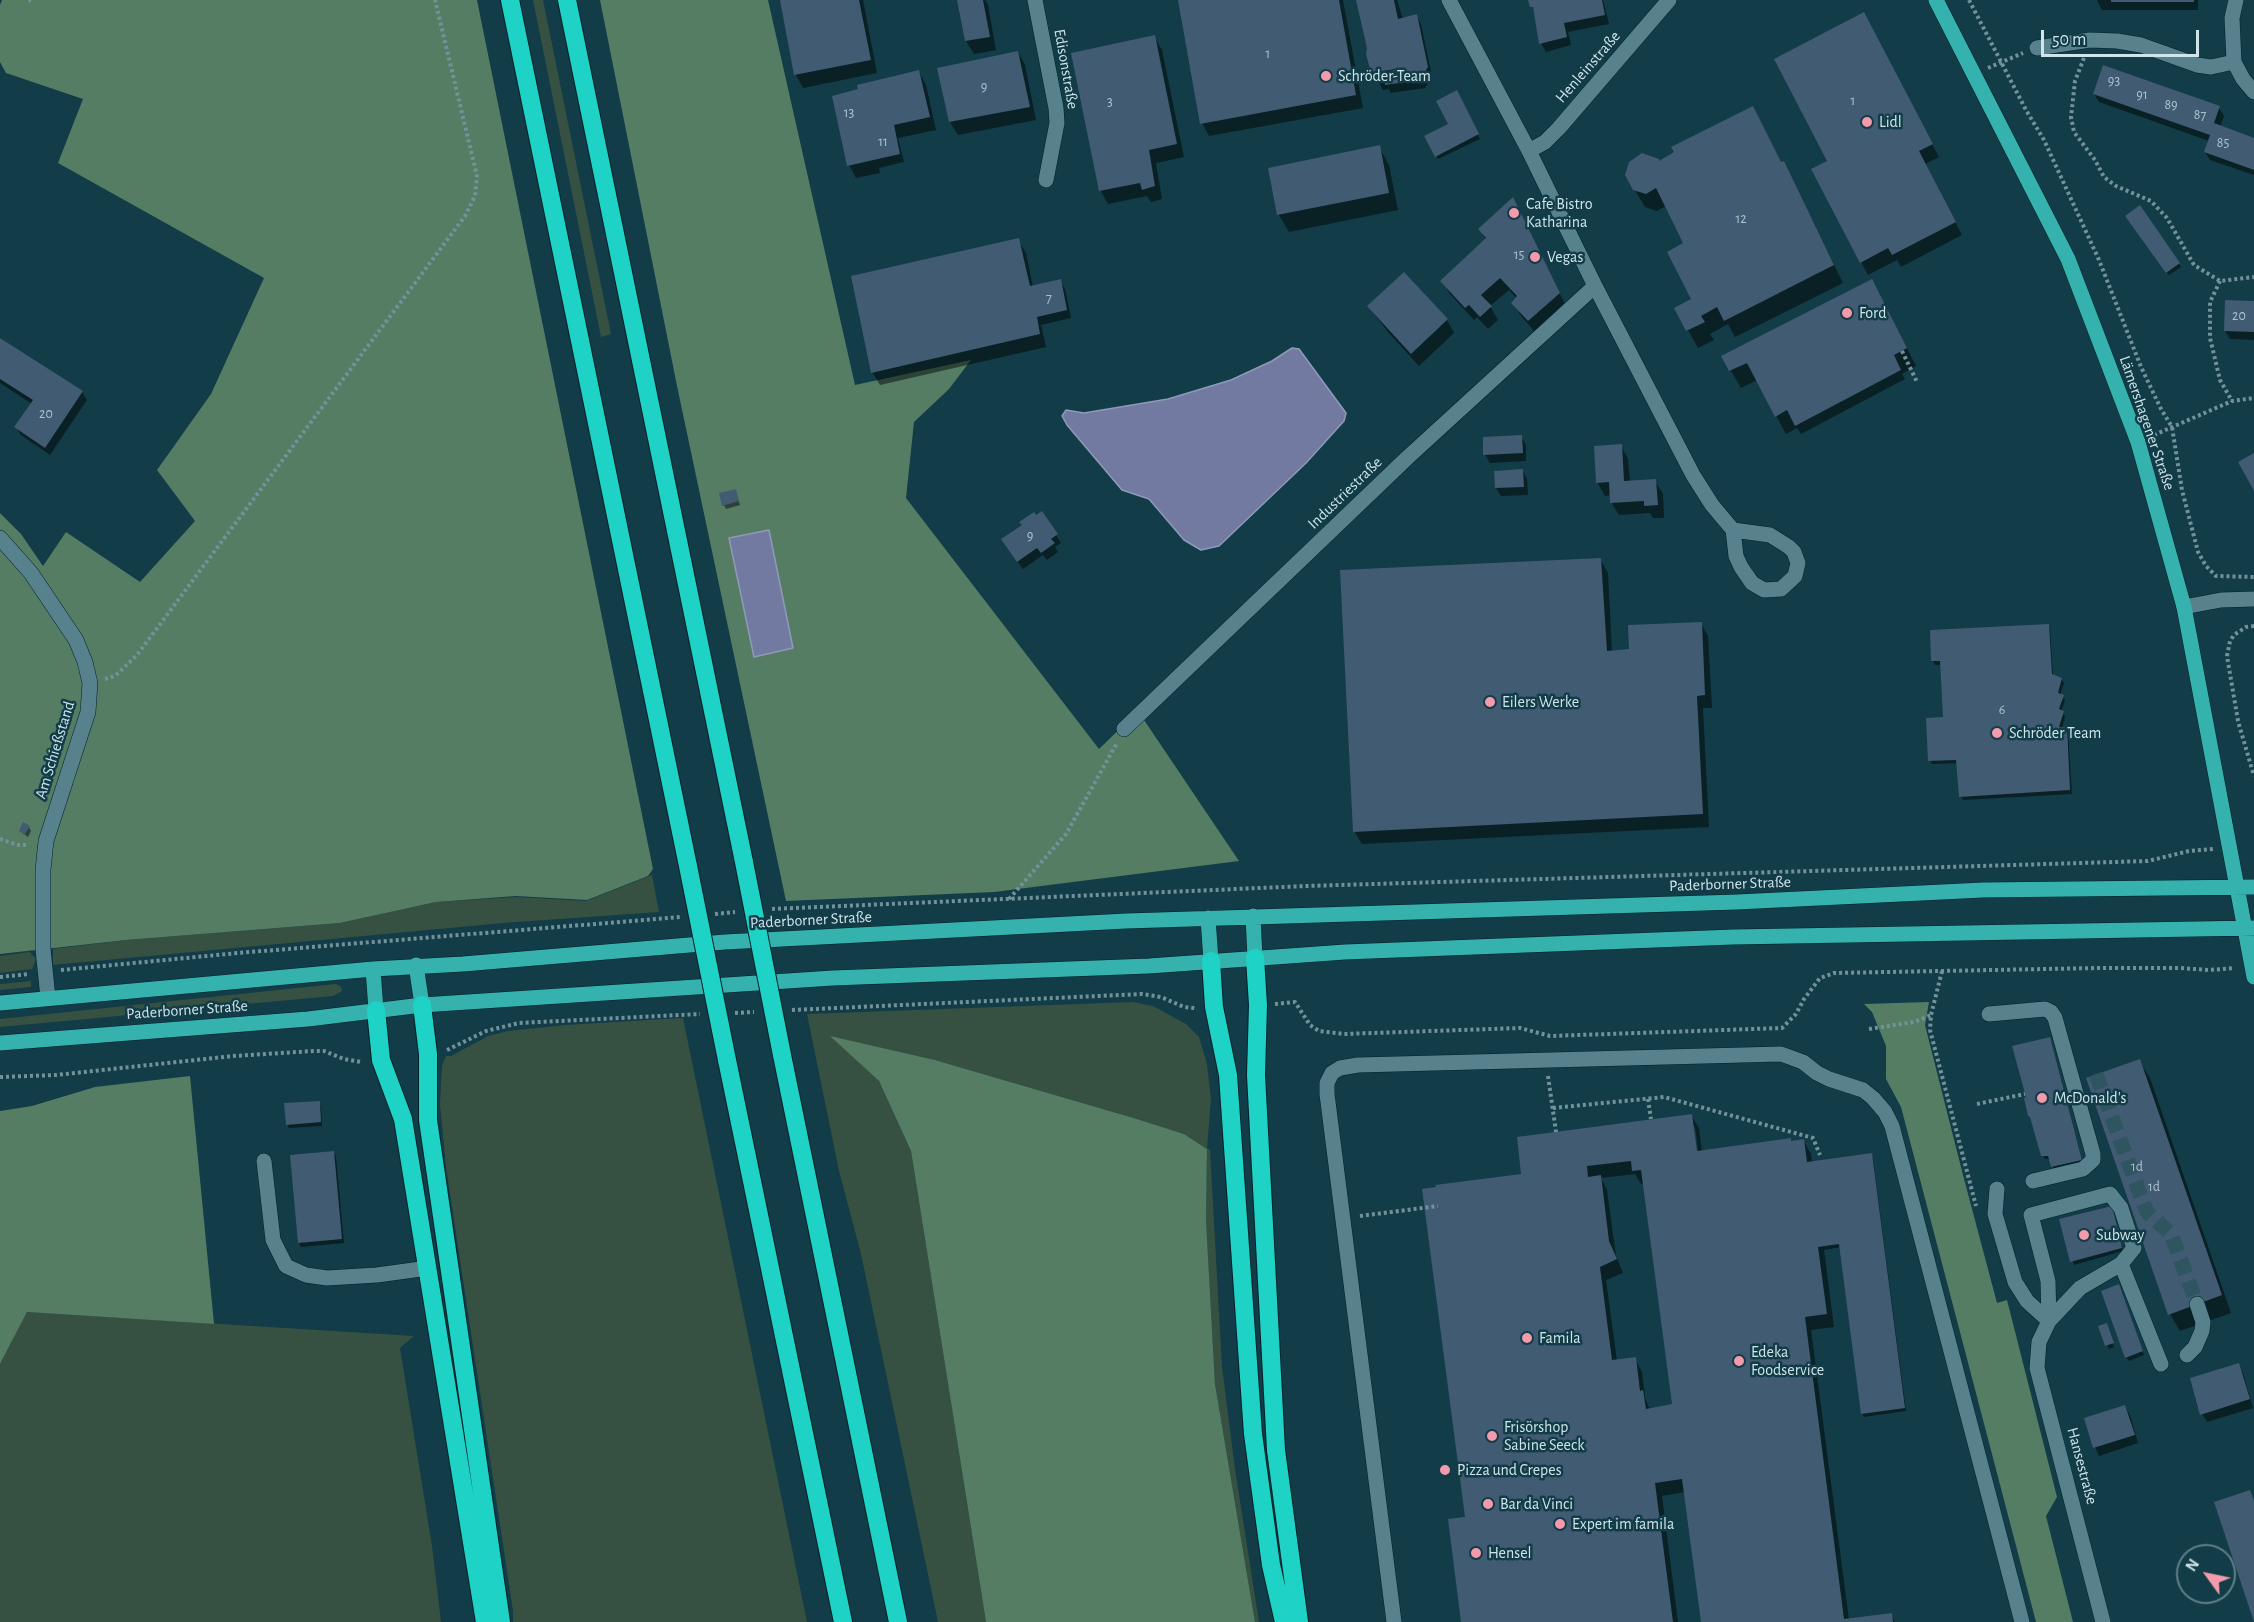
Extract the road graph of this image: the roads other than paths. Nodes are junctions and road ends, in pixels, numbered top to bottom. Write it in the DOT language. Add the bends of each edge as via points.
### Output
graph roads {
  1 [pos="510,0"];
  2 [pos="567,0"];
  3 [pos="1035,0"];
  4 [pos="1449,0"];
  5 [pos="1669,0"];
  6 [pos="1936,0"];
  7 [pos="2236,0"];
  8 [pos="2037,48"];
  9 [pos="2234,62"];
  10 [pos="2254,93"];
  11 [pos="1529,152"];
  12 [pos="1046,180"];
  13 [pos="1595,286"];
  14 [pos="1733,530"];
  15 [pos="0,538"];
  16 [pos="2254,599"];
  17 [pos="2184,607"];
  18 [pos="1125,729"];
  19 [pos="2236,887"];
  20 [pos="2254,887"];
  21 [pos="1253,916"];
  22 [pos="1208,918"];
  23 [pos="2249,928"];
  24 [pos="1255,958"];
  25 [pos="1211,961"];
  26 [pos="416,965"];
  27 [pos="373,969"];
  28 [pos="2253,971"];
  29 [pos="48,998"];
  30 [pos="0,1003"];
  31 [pos="422,1005"];
  32 [pos="376,1010"];
  33 [pos="1989,1014"];
  34 [pos="0,1043"];
  35 [pos="264,1161"];
  36 [pos="2032,1181"];
  37 [pos="1997,1188"];
  38 [pos="2121,1264"];
  39 [pos="428,1268"];
  40 [pos="2197,1305"];
  41 [pos="2049,1321"];
  42 [pos="2187,1355"];
  43 [pos="2161,1364"];
  44 [pos="485,1622"];
  45 [pos="501,1622"];
  46 [pos="843,1622"];
  47 [pos="898,1622"];
  48 [pos="1284,1622"];
  49 [pos="1299,1622"];
  50 [pos="1394,1622"];
  51 [pos="2022,1622"];
  52 [pos="2103,1622"];
  1 -- 46 [label="highway, bridge"];
  2 -- 47 [label="highway, bridge"];
  3 -- 12 [label="street, Edisonstraße" via="1057,123"];
  4 -- 11 [label="street"];
  5 -- 11 [label="street, Henleinstraße" via="1559,128"];
  6 -- 17 [label="main road, Lämershagener Straße" via="2068,259 2138,442"];
  7 -- 9 [label="street" via="2232,18"];
  8 -- 9 [label="street" via="2090,40 2141,45 2197,65 2211,67"];
  9 -- 10 [label="street"];
  11 -- 13 [label="street"];
  13 -- 14 [label="street" via="1693,475"];
  13 -- 18 [label="street, Industriestraße" via="1407,458"];
  14 -- 14 [label="street" via="1736,556 1758,588 1780,589 1795,576 1798,563 1789,547 1770,534"];
  15 -- 29 [label="street, Am Schießstand" via="31,573 75,640 90,683 88,712 46,841 43,949"];
  16 -- 17 [label="street"];
  17 -- 19 [label="main road, Lämershagener Straße"];
  19 -- 20 [label="main road, Paderborner Straße"];
  19 -- 21 [label="main road, Paderborner Straße" via="1983,890 1737,902"];
  19 -- 23 [label="main road, Lämershagener Straße"];
  21 -- 22 [label="main road, Paderborner Straße"];
  21 -- 24 [label="main road"];
  22 -- 25 [label="main road"];
  22 -- 26 [label="main road, Paderborner Straße" via="725,942"];
  23 -- 24 [label="main road, Paderborner Straße" via="1733,937"];
  23 -- 28 [label="main road, Lämershagener Straße"];
  24 -- 25 [label="main road, Paderborner Straße"];
  24 -- 49 [label="highway" via="1256,1075 1276,1450"];
  25 -- 31 [label="main road, Paderborner Straße" via="822,979"];
  25 -- 48 [label="highway" via="1214,1007 1228,1075 1253,1434 1271,1565"];
  26 -- 27 [label="main road, Paderborner Straße"];
  26 -- 31 [label="main road"];
  27 -- 29 [label="main road, Paderborner Straße"];
  27 -- 32 [label="main road"];
  29 -- 30 [label="main road, Paderborner Straße"];
  31 -- 32 [label="main road, Paderborner Straße"];
  31 -- 45 [label="highway" via="428,1054 428,1120"];
  32 -- 34 [label="main road, Paderborner Straße" via="309,1019"];
  32 -- 39 [label="highway" via="381,1060 403,1119"];
  33 -- 36 [label="street" via="2045,1009 2051,1012 2093,1154 2093,1160 2083,1169"];
  35 -- 39 [label="street" via="273,1240 286,1266 306,1275 327,1278"];
  37 -- 41 [label="street" via="1995,1214 2015,1282 2026,1301"];
  38 -- 41 [label="street" via="2080,1288"];
  38 -- 41 [label="street" via="2134,1248 2121,1208 2110,1194 2031,1215 2048,1281"];
  38 -- 43 [label="street"];
  39 -- 44 [label="highway"];
  40 -- 42 [label="street" via="2202,1331"];
  41 -- 52 [label="street, Hansestraße" via="2039,1342 2037,1368"];
  50 -- 51 [label="street" via="1341,1218 1327,1094 1332,1073 1358,1065 1781,1054 1803,1062 1829,1079 1863,1090 1892,1125"];
}
